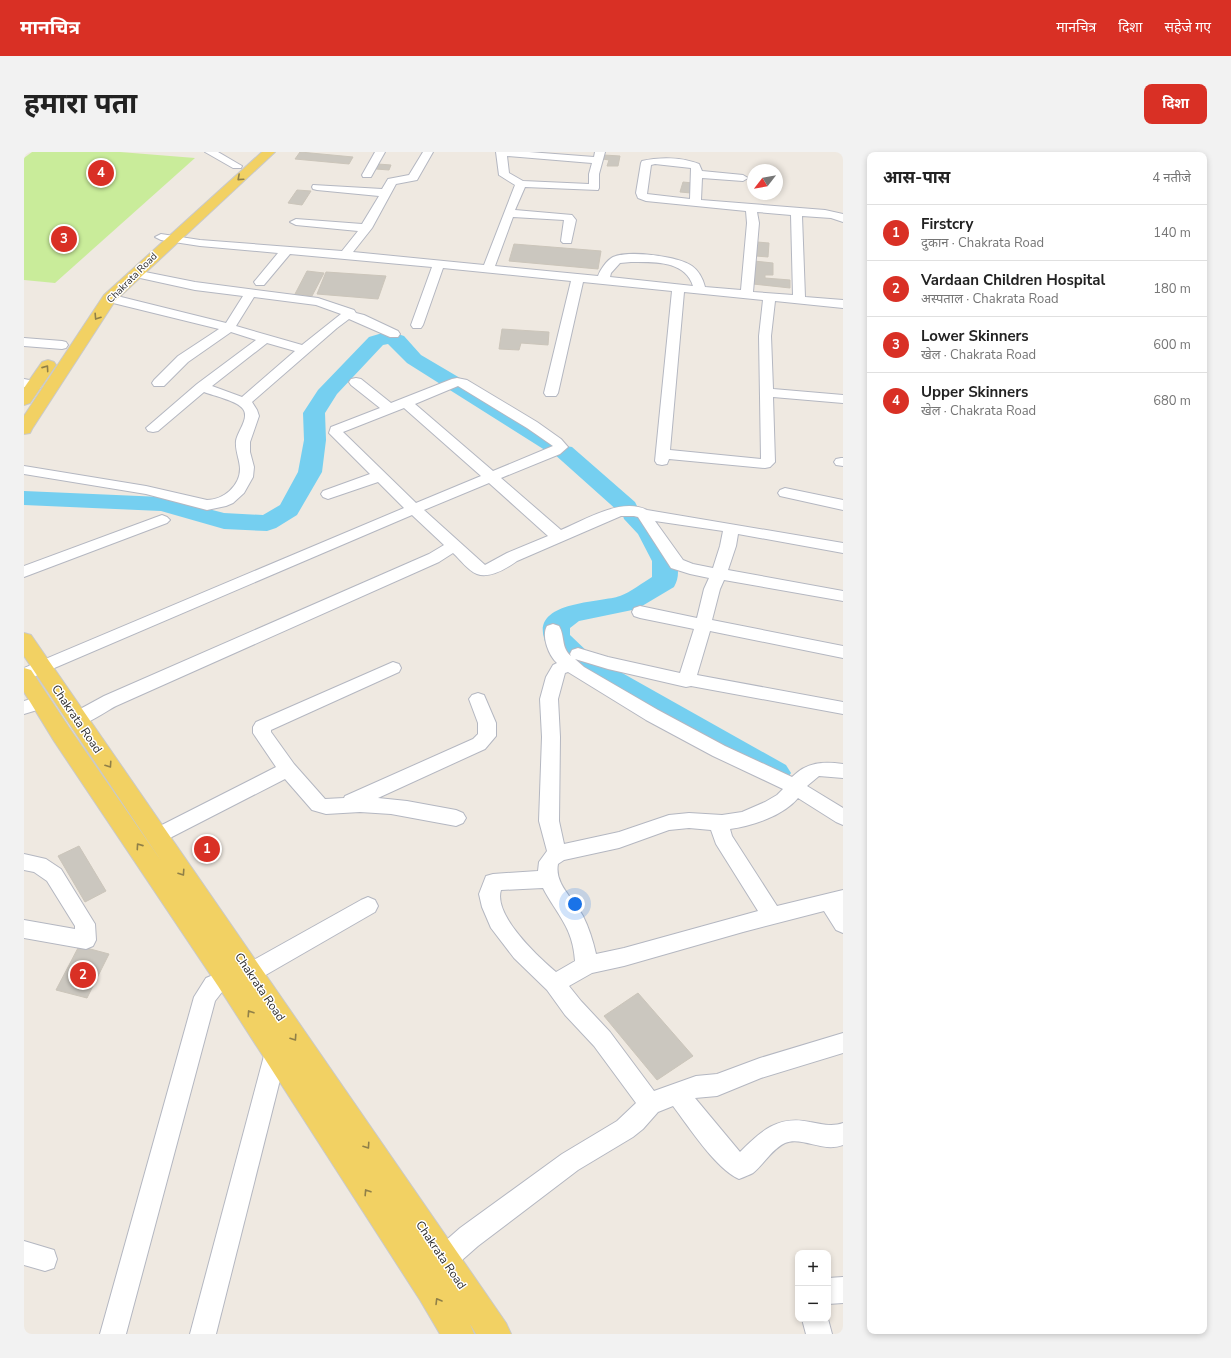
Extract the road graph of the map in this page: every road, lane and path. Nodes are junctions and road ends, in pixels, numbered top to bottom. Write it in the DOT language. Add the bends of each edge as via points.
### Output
graph roads {
  1 [pos="210,152"];
  2 [pos="253,152"];
  3 [pos="268,152"];
  4 [pos="380,152"];
  5 [pos="428,152"];
  6 [pos="501,153"];
  7 [pos="599,156"];
  8 [pos="237,166"];
  9 [pos="697,174"];
  10 [pos="367,175"];
  11 [pos="743,178"];
  12 [pos="521,184"];
  13 [pos="317,187"];
  14 [pos="386,193"];
  15 [pos="695,203"];
  16 [pos="751,208"];
  17 [pos="796,212"];
  18 [pos="509,213"];
  19 [pos="843,218"];
  20 [pos="296,222"];
  21 [pos="366,228"];
  22 [pos="167,238"];
  23 [pos="567,241"];
  24 [pos="286,251"];
  25 [pos="345,255"];
  26 [pos="440,264"];
  27 [pos="488,268"];
  28 [pos="135,274"];
  29 [pos="578,278"];
  30 [pos="603,280"];
  31 [pos="260,282"];
  32 [pos="678,288"];
  33 [pos="700,290"];
  34 [pos="251,293"];
  35 [pos="747,295"];
  36 [pos="769,297"];
  37 [pos="109,298"];
  38 [pos="799,300"];
  39 [pos="843,304"];
  40 [pos="348,315"];
  41 [pos="417,325"];
  42 [pos="229,328"];
  43 [pos="394,334"];
  44 [pos="266,338"];
  45 [pos="24,342"];
  46 [pos="62,345"];
  47 [pos="304,350"];
  48 [pos="356,382"];
  49 [pos="159,383"];
  50 [pos="29,384"];
  51 [pos="202,387"];
  52 [pos="766,392"];
  53 [pos="551,393"];
  54 [pos="843,399"];
  55 [pos="24,400"];
  56 [pos="244,402"];
  57 [pos="406,403"];
  58 [pos="390,408"];
  59 [pos="153,428"];
  60 [pos="24,429"];
  61 [pos="24,470"];
  62 [pos="380,476"];
  63 [pos="491,477"];
  64 [pos="785,493"];
  65 [pos="328,494"];
  66 [pos="843,505"];
  67 [pos="414,509"];
  68 [pos="643,514"];
  69 [pos="162,520"];
  70 [pos="731,528"];
  71 [pos="558,537"];
  72 [pos="454,546"];
  73 [pos="843,548"];
  74 [pos="24,572"];
  75 [pos="719,574"];
  76 [pos="843,596"];
  77 [pos="640,612"];
  78 [pos="703,624"];
  79 [pos="553,630"];
  80 [pos="24,640"];
  81 [pos="843,652"];
  82 [pos="574,659"];
  83 [pos="393,668"];
  84 [pos="30,672"];
  85 [pos="687,679"];
  86 [pos="478,699"];
  87 [pos="33,705"];
  88 [pos="843,708"];
  89 [pos="77,719"];
  90 [pos="288,770"];
  91 [pos="843,771"];
  92 [pos="796,787"];
  93 [pos="342,805"];
  94 [pos="843,817"];
  95 [pos="456,818"];
  96 [pos="718,822"];
  97 [pos="157,836"];
  98 [pos="557,854"];
  99 [pos="24,862"];
  100 [pos="550,879"];
  101 [pos="836,900"];
  102 [pos="368,906"];
  103 [pos="772,916"];
  104 [pos="843,924"];
  105 [pos="24,929"];
  106 [pos="586,964"];
  107 [pos="239,975"];
  108 [pos="554,983"];
  109 [pos="843,1043"];
  110 [pos="276,1052"];
  111 [pos="677,1093"];
  112 [pos="650,1104"];
  113 [pos="843,1134"];
  114 [pos="444,1259"];
  115 [pos="843,1290"];
  116 [pos="831,1291"];
  117 [pos="816,1322"];
  118 [pos="113,1334"];
  119 [pos="203,1334"];
  120 [pos="458,1334"];
  121 [pos="495,1334"];
  122 [pos="819,1334"];
  1 -- 8 [label="street"];
  2 -- 8 [label="main road, Chakrata Road"];
  3 -- 22 [label="main road, Chakrata Road, one-way"];
  4 -- 10 [label="street"];
  5 -- 14 [label="street" via="413,178 394,180"];
  6 -- 7 [label="street"];
  6 -- 12 [label="street" via="504,175"];
  7 -- 12 [label="street" via="594,174 594,188"];
  8 -- 22 [label="main road, Chakrata Road"];
  9 -- 11 [label="street"];
  9 -- 15 [label="street"];
  9 -- 15 [label="street" via="695,166 690,164 647,162 641,193 646,198"];
  12 -- 18 [label="street"];
  13 -- 14 [label="street"];
  14 -- 21 [label="street"];
  15 -- 16 [label="street"];
  16 -- 17 [label="street"];
  16 -- 35 [label="street"];
  17 -- 19 [label="street" via="837,215"];
  17 -- 38 [label="street"];
  18 -- 23 [label="street" via="568,217 570,220"];
  18 -- 27 [label="street"];
  20 -- 21 [label="street"];
  21 -- 25 [label="street"];
  22 -- 24 [label="street"];
  22 -- 28 [label="main road, Chakrata Road"];
  22 -- 46 [label="main road, Chakrata Road" via="96,297"];
  24 -- 25 [label="street"];
  24 -- 31 [label="street"];
  25 -- 26 [label="street"];
  26 -- 27 [label="street"];
  26 -- 41 [label="street"];
  27 -- 29 [label="street"];
  28 -- 34 [label="street" via="195,286"];
  28 -- 37 [label="main road, Chakrata Road"];
  29 -- 30 [label="street"];
  29 -- 53 [label="street"];
  30 -- 32 [label="street"];
  30 -- 33 [label="street" via="605,272 616,260 634,258 664,261 676,263 692,271"];
  32 -- 33 [label="street"];
  32 -- 52 [label="street" via="662,458 765,464 768,462"];
  33 -- 35 [label="street"];
  34 -- 40 [label="street" via="323,304 350,313"];
  34 -- 42 [label="street"];
  35 -- 36 [label="street"];
  36 -- 38 [label="street"];
  36 -- 52 [label="street" via="765,336"];
  37 -- 42 [label="street"];
  37 -- 60 [label="main road, Chakrata Road, one-way"];
  38 -- 39 [label="street"];
  40 -- 43 [label="street"];
  40 -- 47 [label="street"];
  42 -- 44 [label="street"];
  42 -- 49 [label="street" via="183,359"];
  44 -- 47 [label="street"];
  44 -- 51 [label="street"];
  45 -- 46 [label="street"];
  50 -- 46 [label="main road, Chakrata Road, one-way"];
  47 -- 56 [label="street"];
  48 -- 58 [label="street"];
  50 -- 55 [label="main road, Chakrata Road"];
  51 -- 56 [label="street"];
  51 -- 59 [label="street"];
  52 -- 54 [label="street"];
  56 -- 61 [label="street" via="252,410 253,417 245,432 243,446 247,472 238,489 221,504 207,505 146,490"];
  57 -- 58 [label="street"];
  57 -- 63 [label="street"];
  57 -- 63 [label="street" via="459,382 561,446 555,451"];
  58 -- 62 [label="street" via="336,430 336,433"];
  62 -- 65 [label="street"];
  62 -- 67 [label="street"];
  63 -- 67 [label="street"];
  63 -- 71 [label="street"];
  64 -- 66 [label="street"];
  67 -- 72 [label="street"];
  67 -- 84 [label="street"];
  68 -- 70 [label="street"];
  68 -- 71 [label="street" via="637,511 618,511"];
  68 -- 75 [label="street" via="677,564"];
  69 -- 74 [label="street"];
  70 -- 73 [label="street"];
  70 -- 75 [label="street"];
  71 -- 72 [label="street" via="483,571"];
  72 -- 89 [label="street" via="434,558 110,701"];
  75 -- 76 [label="street"];
  75 -- 78 [label="street" via="712,589"];
  77 -- 78 [label="street"];
  78 -- 81 [label="street"];
  78 -- 85 [label="street"];
  79 -- 82 [label="street" via="556,649 560,656"];
  80 -- 84 [label="main road, Chakrata Road"];
  82 -- 85 [label="street" via="608,662 686,681"];
  82 -- 92 [label="street" via="636,705 719,751"];
  82 -- 98 [label="street" via="559,669 549,699 549,821"];
  83 -- 90 [label="street" via="262,727 262,734"];
  84 -- 87 [label="main road, Chakrata Road"];
  84 -- 89 [label="main road, Chakrata Road"];
  85 -- 88 [label="street"];
  86 -- 93 [label="street" via="487,723 487,736 479,744"];
  107 -- 87 [label="main road, Chakrata Road, one-way"];
  89 -- 97 [label="main road, Chakrata Road, one-way"];
  90 -- 93 [label="street" via="319,805"];
  90 -- 97 [label="street"];
  91 -- 92 [label="street" via="826,768 815,770"];
  92 -- 94 [label="street"];
  92 -- 96 [label="street" via="785,800 749,817"];
  93 -- 95 [label="street" via="379,804 415,808"];
  96 -- 98 [label="street" via="670,822 619,840"];
  96 -- 103 [label="street" via="723,838"];
  97 -- 107 [label="main road, Chakrata Road, one-way"];
  98 -- 100 [label="street" via="549,861 547,872"];
  99 -- 105 [label="street" via="39,865 54,875 85,924 87,934 86,940"];
  100 -- 106 [label="street" via="575,921 586,952"];
  100 -- 108 [label="street" via="493,882 488,895 491,908 512,941"];
  101 -- 103 [label="street"];
  101 -- 104 [label="street"];
  102 -- 107 [label="street"];
  103 -- 106 [label="street" via="624,957"];
  106 -- 108 [label="street" via="580,970"];
  110 -- 107 [label="main road, Chakrata Road, one-way"];
  107 -- 114 [label="main road, Chakrata Road, one-way"];
  107 -- 118 [label="street" via="214,986 205,997"];
  108 -- 112 [label="street" via="602,1039"];
  109 -- 111 [label="street" via="717,1084 696,1086"];
  110 -- 119 [label="street"];
  120 -- 110 [label="main road, Chakrata Road, one-way"];
  111 -- 112 [label="street"];
  111 -- 113 [label="street" via="739,1167 767,1142 790,1131 834,1137"];
  112 -- 114 [label="street" via="626,1129 570,1162 470,1236"];
  114 -- 121 [label="main road, Chakrata Road"];
  115 -- 116 [label="street"];
  117 -- 122 [label="street"];
}
